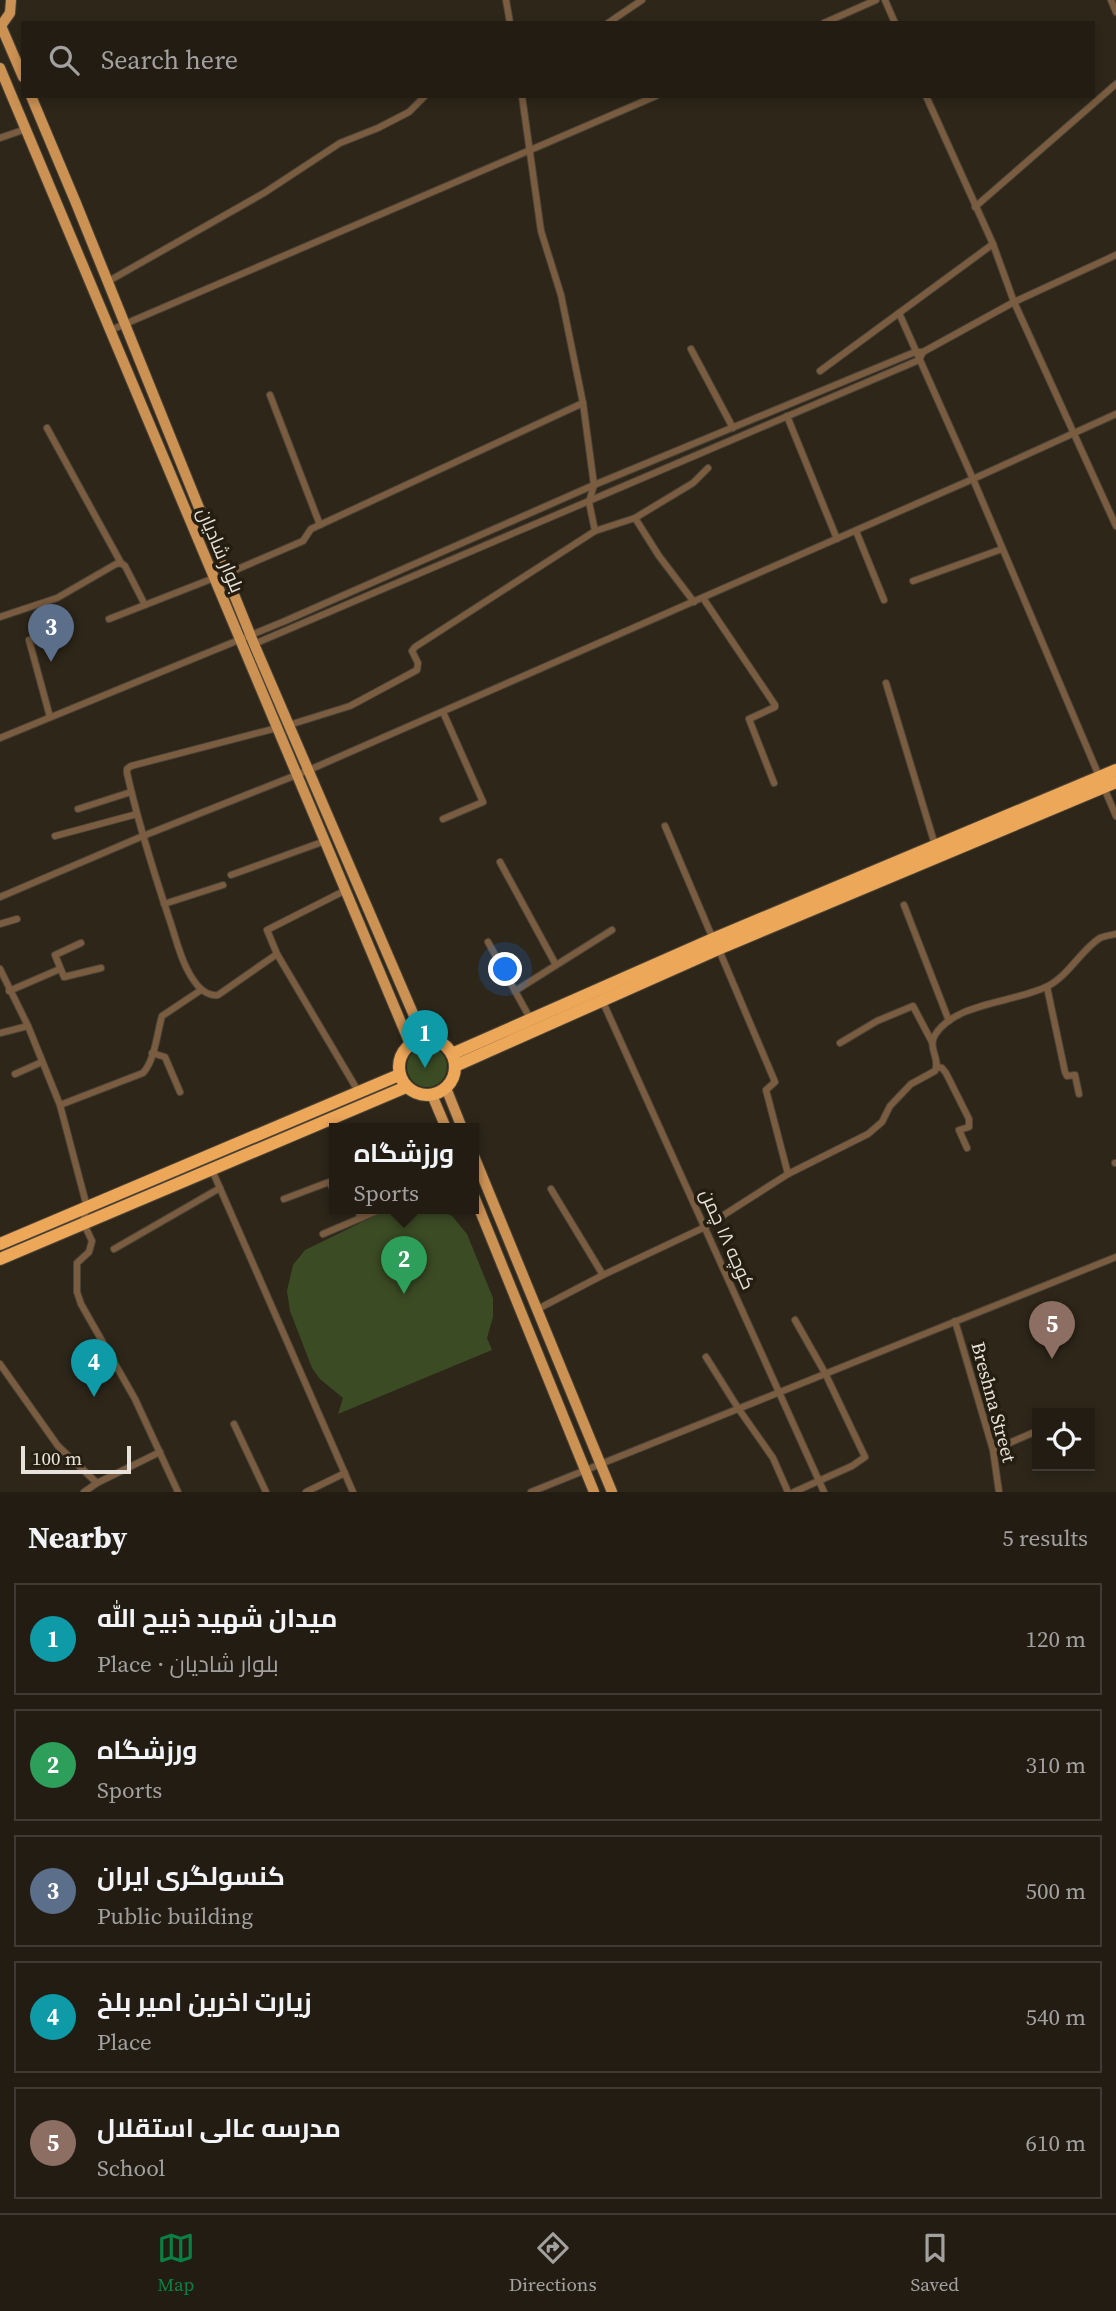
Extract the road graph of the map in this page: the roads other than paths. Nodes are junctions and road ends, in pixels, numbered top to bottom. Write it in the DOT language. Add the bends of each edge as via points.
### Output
graph roads {
  1 [pos="10,0"];
  2 [pos="506,0"];
  3 [pos="642,0"];
  4 [pos="876,0"];
  5 [pos="885,0"];
  6 [pos="1111,0"];
  7 [pos="1116,12"];
  8 [pos="510,21"];
  9 [pos="611,21"];
  10 [pos="829,21"];
  11 [pos="894,21"];
  12 [pos="0,26"];
  13 [pos="1,71"];
  14 [pos="21,73"];
  15 [pos="1116,84"];
  16 [pos="32,98"];
  17 [pos="423,98"];
  18 [pos="522,98"];
  19 [pos="652,98"];
  20 [pos="927,98"];
  21 [pos="26,129"];
  22 [pos="0,138"];
  23 [pos="530,152"];
  24 [pos="975,207"];
  25 [pos="993,244"];
  26 [pos="1116,255"];
  27 [pos="107,282"];
  28 [pos="1014,302"];
  29 [pos="899,313"];
  30 [pos="124,324"];
  31 [pos="111,330"];
  32 [pos="691,349"];
  33 [pos="919,352"];
  34 [pos="919,360"];
  35 [pos="820,371"];
  36 [pos="270,396"];
  37 [pos="583,403"];
  38 [pos="1116,414"];
  39 [pos="787,416"];
  40 [pos="47,428"];
  41 [pos="733,428"];
  42 [pos="1073,434"];
  43 [pos="708,468"];
  44 [pos="973,479"];
  45 [pos="594,485"];
  46 [pos="589,502"];
  47 [pos="635,517"];
  48 [pos="320,525"];
  49 [pos="1116,526"];
  50 [pos="596,531"];
  51 [pos="856,531"];
  52 [pos="837,539"];
  53 [pos="1002,550"];
  54 [pos="121,563"];
  55 [pos="226,574"];
  56 [pos="214,578"];
  57 [pos="913,581"];
  58 [pos="703,598"];
  59 [pos="884,600"];
  60 [pos="694,602"];
  61 [pos="145,605"];
  62 [pos="0,617"];
  63 [pos="109,619"];
  64 [pos="240,639"];
  65 [pos="253,639"];
  66 [pos="29,640"];
  67 [pos="886,683"];
  68 [pos="443,712"];
  69 [pos="50,717"];
  70 [pos="289,725"];
  71 [pos="277,729"];
  72 [pos="0,738"];
  73 [pos="309,770"];
  74 [pos="1116,770"];
  75 [pos="297,775"];
  76 [pos="1101,782"];
  77 [pos="1116,782"];
  78 [pos="774,783"];
  79 [pos="131,792"];
  80 [pos="78,809"];
  81 [pos="137,814"];
  82 [pos="1116,816"];
  83 [pos="443,819"];
  84 [pos="665,826"];
  85 [pos="55,836"];
  86 [pos="143,836"];
  87 [pos="325,841"];
  88 [pos="936,847"];
  89 [pos="500,862"];
  90 [pos="231,875"];
  91 [pos="223,885"];
  92 [pos="346,890"];
  93 [pos="0,897"];
  94 [pos="164,904"];
  95 [pos="904,905"];
  96 [pos="17,919"];
  97 [pos="0,924"];
  98 [pos="612,930"];
  99 [pos="1116,934"];
  100 [pos="488,942"];
  101 [pos="81,943"];
  102 [pos="716,944"];
  103 [pos="277,954"];
  104 [pos="556,965"];
  105 [pos="101,968"];
  106 [pos="0,969"];
  107 [pos="60,969"];
  108 [pos="1046,987"];
  109 [pos="9,990"];
  110 [pos="201,990"];
  111 [pos="515,991"];
  112 [pos="602,1000"];
  113 [pos="531,1020"];
  114 [pos="949,1021"];
  115 [pos="28,1026"];
  116 [pos="0,1033"];
  117 [pos="424,1039"];
  118 [pos="932,1041"];
  119 [pos="840,1043"];
  120 [pos="410,1044"];
  121 [pos="152,1053"];
  122 [pos="454,1060"];
  123 [pos="42,1062"];
  124 [pos="937,1067"];
  125 [pos="15,1074"];
  126 [pos="399,1075"];
  127 [pos="406,1087"];
  128 [pos="446,1088"];
  129 [pos="358,1091"];
  130 [pos="180,1092"];
  131 [pos="1079,1094"];
  132 [pos="432,1095"];
  133 [pos="60,1105"];
  134 [pos="444,1123"];
  135 [pos="461,1123"];
  136 [pos="967,1148"];
  137 [pos="479,1168"];
  138 [pos="211,1169"];
  139 [pos="788,1174"];
  140 [pos="329,1182"];
  141 [pos="220,1188"];
  142 [pos="551,1189"];
  143 [pos="284,1199"];
  144 [pos="87,1207"];
  145 [pos="479,1208"];
  146 [pos="359,1214"];
  147 [pos="370,1214"];
  148 [pos="361,1218"];
  149 [pos="83,1222"];
  150 [pos="705,1227"];
  151 [pos="323,1234"];
  152 [pos="0,1244"];
  153 [pos="114,1249"];
  154 [pos="1116,1257"];
  155 [pos="0,1259"];
  156 [pos="603,1275"];
  157 [pos="536,1310"];
  158 [pos="795,1320"];
  159 [pos="955,1321"];
  160 [pos="706,1357"];
  161 [pos="0,1364"];
  162 [pos="825,1373"];
  163 [pos="779,1391"];
  164 [pos="738,1408"];
  165 [pos="234,1424"];
  166 [pos="1032,1433"];
  167 [pos="993,1450"];
  168 [pos="160,1452"];
  169 [pos="601,1464"];
  170 [pos="584,1470"];
  171 [pos="345,1473"];
  172 [pos="819,1482"];
  173 [pos="97,1483"];
  174 [pos="84,1492"];
  175 [pos="178,1492"];
  176 [pos="266,1492"];
  177 [pos="306,1492"];
  178 [pos="353,1492"];
  179 [pos="531,1492"];
  180 [pos="594,1492"];
  181 [pos="612,1492"];
  182 [pos="788,1492"];
  183 [pos="794,1492"];
  184 [pos="824,1492"];
  185 [pos="999,1492"];
  1 -- 12 [label="main road" via="10,13"];
  2 -- 8 [label="street"];
  3 -- 9 [label="street"];
  4 -- 10 [label="street"];
  5 -- 11 [label="street"];
  6 -- 7 [label="street"];
  12 -- 14 [label="main road"];
  13 -- 21 [label="main road, بلوار شادیان"];
  15 -- 24 [label="street"];
  16 -- 27 [label="main road, بلوار شادیان"];
  17 -- 27 [label="street" via="409,112 340,143 264,193"];
  18 -- 23 [label="street"];
  19 -- 23 [label="street"];
  20 -- 24 [label="street"];
  21 -- 22 [label="street"];
  21 -- 31 [label="main road, بلوار شادیان"];
  23 -- 30 [label="street"];
  23 -- 37 [label="street" via="541,232 561,295"];
  24 -- 25 [label="street"];
  25 -- 28 [label="street"];
  25 -- 29 [label="street"];
  26 -- 28 [label="street"];
  27 -- 30 [label="main road, بلوار شادیان"];
  28 -- 33 [label="street"];
  28 -- 42 [label="street"];
  29 -- 33 [label="street"];
  29 -- 35 [label="street"];
  30 -- 31 [label="street"];
  30 -- 55 [label="main road, بلوار شادیان"];
  31 -- 56 [label="main road, بلوار شادیان"];
  32 -- 41 [label="street"];
  33 -- 34 [label="street"];
  33 -- 41 [label="street"];
  34 -- 39 [label="street"];
  34 -- 44 [label="street"];
  36 -- 48 [label="street"];
  37 -- 45 [label="street"];
  37 -- 48 [label="street"];
  38 -- 42 [label="street"];
  39 -- 46 [label="street"];
  39 -- 52 [label="street"];
  40 -- 54 [label="street"];
  41 -- 45 [label="street"];
  42 -- 44 [label="street"];
  42 -- 49 [label="street"];
  43 -- 47 [label="street" via="693,483"];
  44 -- 51 [label="street"];
  44 -- 53 [label="street"];
  45 -- 46 [label="street"];
  45 -- 65 [label="street"];
  46 -- 50 [label="street"];
  46 -- 65 [label="street"];
  47 -- 50 [label="street"];
  47 -- 60 [label="street"];
  48 -- 55 [label="street" via="309,530 303,541"];
  50 -- 70 [label="street" via="415,648 417,670 350,706"];
  51 -- 52 [label="street"];
  51 -- 59 [label="street"];
  52 -- 58 [label="street"];
  53 -- 57 [label="street"];
  53 -- 76 [label="street"];
  54 -- 61 [label="street"];
  54 -- 62 [label="street" via="57,598"];
  55 -- 65 [label="main road, بلوار شادیان"];
  56 -- 61 [label="street"];
  56 -- 64 [label="main road, بلوار شادیان"];
  58 -- 60 [label="street"];
  58 -- 78 [label="street" via="775,705 748,719"];
  60 -- 68 [label="street"];
  61 -- 63 [label="street"];
  64 -- 65 [label="street"];
  64 -- 69 [label="street"];
  64 -- 71 [label="main road, بلوار شادیان"];
  65 -- 70 [label="main road, بلوار شادیان"];
  66 -- 69 [label="street"];
  67 -- 88 [label="street"];
  68 -- 73 [label="street"];
  68 -- 83 [label="street" via="483,802"];
  69 -- 72 [label="street"];
  70 -- 73 [label="main road, بلوار شادیان"];
  71 -- 75 [label="main road, بلوار شادیان"];
  71 -- 79 [label="street" via="131,766 127,773"];
  73 -- 75 [label="street"];
  73 -- 117 [label="main road, بلوار شادیان"];
  74 -- 76 [label="highway"];
  75 -- 86 [label="street"];
  75 -- 87 [label="main road, بلوار شادیان"];
  76 -- 77 [label="highway"];
  76 -- 82 [label="street"];
  76 -- 88 [label="highway"];
  76 -- 102 [label="highway"];
  79 -- 80 [label="street"];
  79 -- 81 [label="street"];
  81 -- 85 [label="street"];
  81 -- 86 [label="street"];
  84 -- 102 [label="street"];
  86 -- 93 [label="street"];
  86 -- 94 [label="street"];
  87 -- 90 [label="street"];
  87 -- 92 [label="main road, بلوار شادیان"];
  88 -- 102 [label="highway"];
  89 -- 104 [label="street"];
  91 -- 94 [label="street"];
  92 -- 103 [label="street" via="267,930"];
  92 -- 120 [label="main road, بلوار شادیان"];
  94 -- 110 [label="street" via="187,969"];
  95 -- 114 [label="street"];
  96 -- 97 [label="street"];
  98 -- 104 [label="street"];
  99 -- 108 [label="street" via="1101,938"];
  100 -- 111 [label="street"];
  101 -- 107 [label="street" via="55,955"];
  102 -- 112 [label="highway"];
  102 -- 113 [label="highway"];
  102 -- 139 [label="street" via="775,1082 766,1090"];
  103 -- 110 [label="street" via="218,995"];
  103 -- 129 [label="street"];
  104 -- 111 [label="street"];
  105 -- 107 [label="street" via="65,977"];
  106 -- 109 [label="street"];
  107 -- 109 [label="street"];
  108 -- 114 [label="street" via="1000,1003 975,1006"];
  108 -- 131 [label="street" via="1065,1072 1075,1075"];
  109 -- 115 [label="street"];
  110 -- 121 [label="street" via="162,1016"];
  111 -- 113 [label="street"];
  112 -- 122 [label="highway"];
  112 -- 150 [label="street, كوچه ١٨ چمن"];
  113 -- 122 [label="highway"];
  114 -- 118 [label="street"];
  115 -- 116 [label="street"];
  115 -- 123 [label="street"];
  117 -- 120 [label="highway"];
  117 -- 122 [label="highway" via="440,1042"];
  118 -- 119 [label="street" via="913,1006"];
  118 -- 124 [label="street"];
  120 -- 126 [label="highway" via="400,1058"];
  121 -- 130 [label="street" via="165,1056"];
  121 -- 133 [label="street" via="143,1073"];
  122 -- 128 [label="highway" via="453,1078"];
  123 -- 125 [label="street"];
  123 -- 133 [label="street"];
  124 -- 136 [label="street" via="946,1073 968,1119 969,1127 958,1129"];
  124 -- 139 [label="street" via="911,1084 868,1134"];
  126 -- 127 [label="highway"];
  126 -- 129 [label="highway"];
  127 -- 132 [label="highway"];
  127 -- 138 [label="highway"];
  128 -- 132 [label="highway"];
  128 -- 135 [label="main road"];
  129 -- 144 [label="highway"];
  132 -- 134 [label="main road"];
  133 -- 144 [label="street"];
  137 -- 157 [label="main road"];
  138 -- 141 [label="street"];
  138 -- 149 [label="highway"];
  139 -- 150 [label="street"];
  140 -- 143 [label="street"];
  141 -- 153 [label="street"];
  141 -- 171 [label="street"];
  142 -- 156 [label="street"];
  144 -- 149 [label="street"];
  144 -- 152 [label="highway"];
  145 -- 170 [label="main road"];
  146 -- 148 [label="street"];
  147 -- 148 [label="street"];
  148 -- 151 [label="street"];
  149 -- 155 [label="highway"];
  149 -- 168 [label="street" via="92,1241 89,1252 77,1263 77,1292"];
  150 -- 156 [label="street"];
  150 -- 163 [label="street, كوچه ١٨ چمن"];
  154 -- 159 [label="street"];
  156 -- 157 [label="street"];
  157 -- 169 [label="main road"];
  158 -- 162 [label="street"];
  159 -- 162 [label="street"];
  159 -- 167 [label="street, Breshna Street"];
  160 -- 164 [label="street"];
  161 -- 173 [label="street" via="58,1446"];
  162 -- 163 [label="street"];
  162 -- 172 [label="street" via="865,1457"];
  163 -- 164 [label="street"];
  163 -- 172 [label="street, كوچه ١٨ چمن"];
  164 -- 169 [label="street"];
  164 -- 182 [label="street" via="773,1458"];
  165 -- 176 [label="street"];
  166 -- 167 [label="street"];
  167 -- 185 [label="street, Breshna Street"];
  168 -- 173 [label="street"];
  168 -- 175 [label="street"];
  169 -- 170 [label="street"];
  169 -- 181 [label="main road"];
  170 -- 179 [label="street"];
  170 -- 180 [label="main road"];
  171 -- 177 [label="street"];
  171 -- 178 [label="street"];
  172 -- 183 [label="street"];
  172 -- 184 [label="street, كوچه ١٨ چمن"];
  173 -- 174 [label="street"];
}
